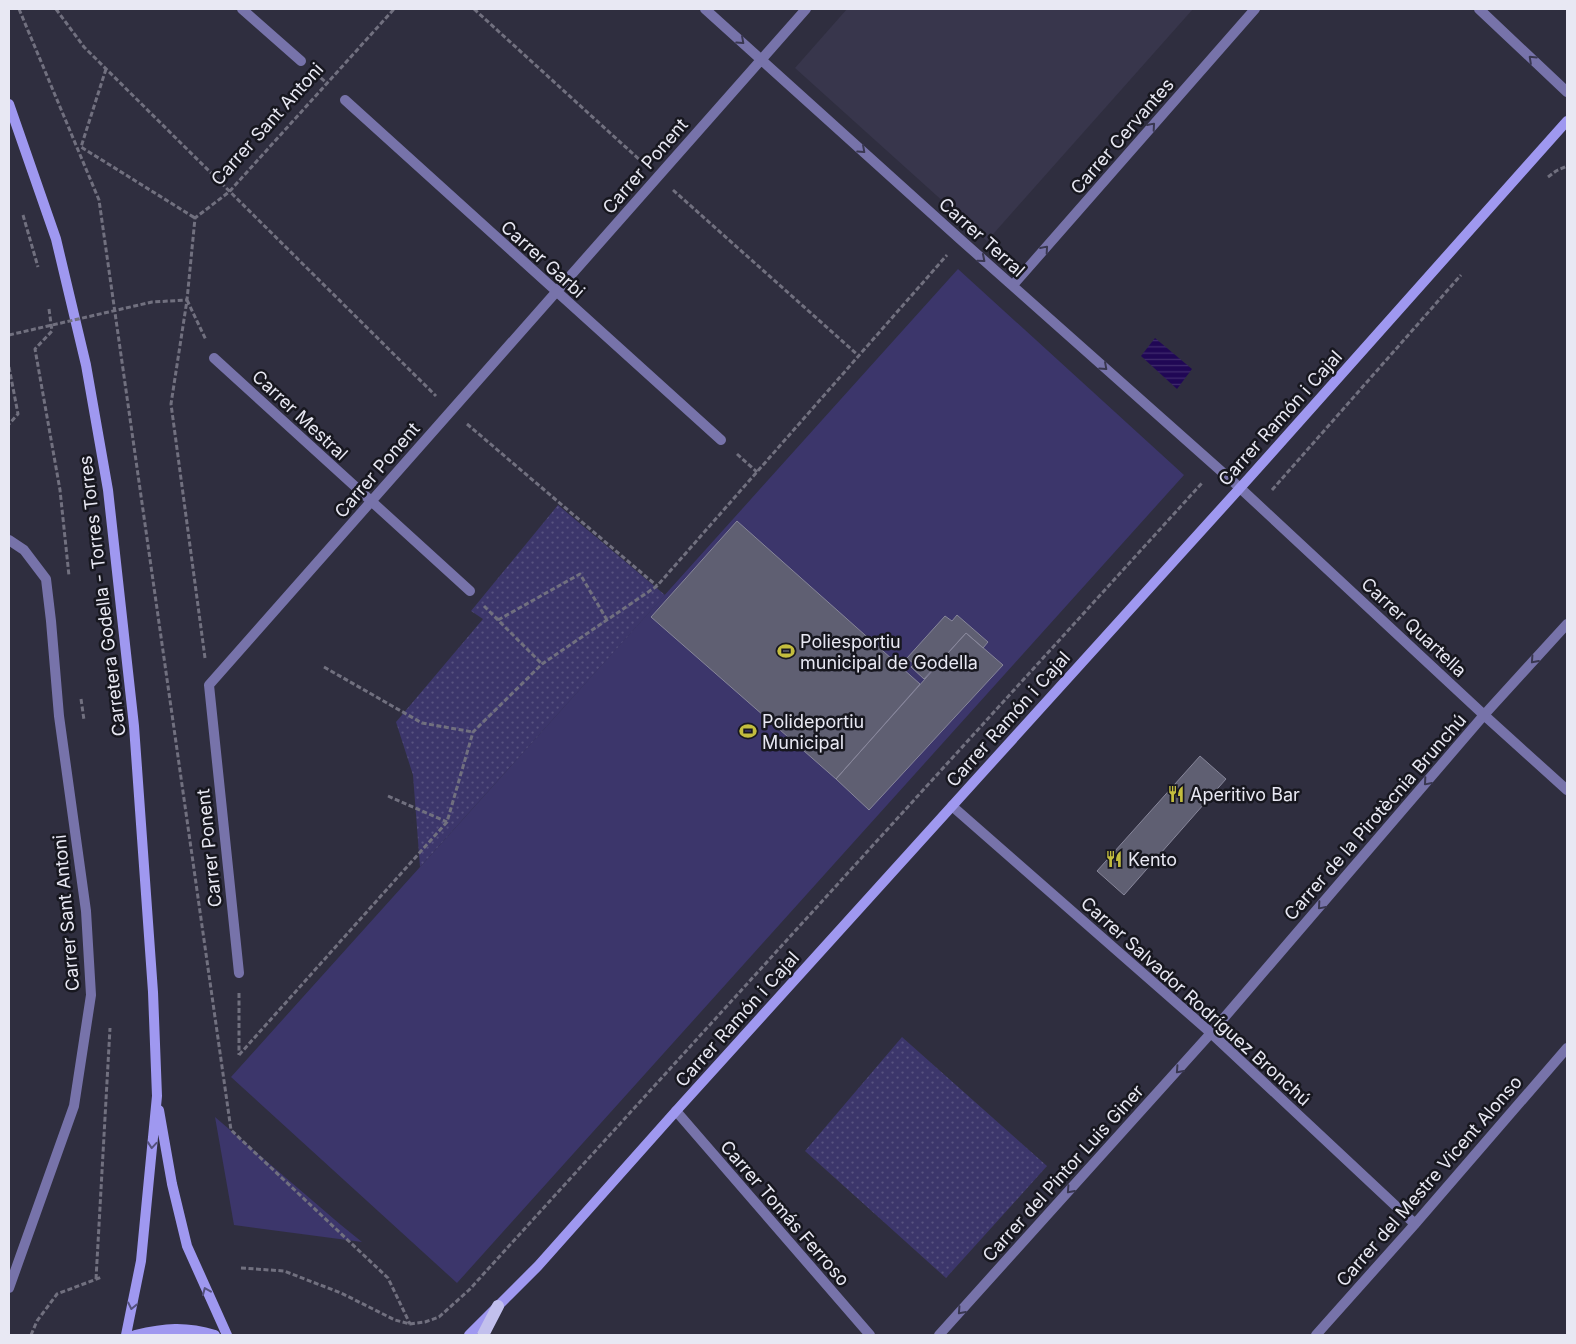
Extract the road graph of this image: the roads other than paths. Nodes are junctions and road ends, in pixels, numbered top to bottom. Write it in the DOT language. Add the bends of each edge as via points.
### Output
graph roads {
  1 [pos="242,9"];
  2 [pos="704,9"];
  3 [pos="806,9"];
  4 [pos="1255,9"];
  5 [pos="1479,9"];
  6 [pos="761,59"];
  7 [pos="301,61"];
  8 [pos="1567,92"];
  9 [pos="344,100"];
  10 [pos="9,104"];
  11 [pos="1567,121"];
  12 [pos="1013,285"];
  13 [pos="555,292"];
  14 [pos="214,358"];
  15 [pos="722,440"];
  16 [pos="1240,487"];
  17 [pos="370,502"];
  18 [pos="9,540"];
  19 [pos="470,592"];
  20 [pos="1567,624"];
  21 [pos="1484,715"];
  22 [pos="1567,790"];
  23 [pos="952,806"];
  24 [pos="239,973"];
  25 [pos="1211,1034"];
  26 [pos="1567,1048"];
  27 [pos="157,1096"];
  28 [pos="676,1111"];
  29 [pos="1415,1224"];
  30 [pos="9,1288"];
  31 [pos="498,1306"];
  32 [pos="126,1335"];
  33 [pos="135,1335"];
  34 [pos="215,1335"];
  35 [pos="227,1335"];
  36 [pos="469,1335"];
  37 [pos="483,1335"];
  38 [pos="870,1335"];
  39 [pos="939,1335"];
  40 [pos="1316,1335"];
  1 -- 7 [label="street"];
  2 -- 6 [label="street, Carrer Terral, one-way"];
  3 -- 6 [label="street, Carrer Ponent"];
  12 -- 4 [label="street, Carrer Cervantes, one-way"];
  8 -- 5 [label="street, one-way"];
  6 -- 12 [label="street, Carrer Terral, one-way"];
  6 -- 13 [label="street, Carrer Ponent"];
  9 -- 13 [label="street, Carrer Garbi"];
  10 -- 27 [label="street, Carretera Godella - Torres Torres" via="56,239 86,365 108,490 134,726 154,992"];
  11 -- 16 [label="street, Carrer Ramón i Cajal"];
  12 -- 16 [label="street, Carrer Terral, one-way"];
  13 -- 15 [label="street, Carrer Garbi"];
  13 -- 17 [label="street, Carrer Ponent"];
  14 -- 17 [label="street, Carrer Mestral"];
  16 -- 21 [label="street, Carrer Quartella"];
  16 -- 23 [label="street, Carrer Ramón i Cajal"];
  17 -- 19 [label="street, Carrer Mestral"];
  17 -- 24 [label="street, Carrer Ponent" via="208,685"];
  18 -- 30 [label="street, Carrer Sant Antoni" via="24,550 46,579 59,716 86,911 91,995 74,1106"];
  20 -- 21 [label="street, Carrer de la Pirotècnia Brunchú, one-way"];
  21 -- 22 [label="street, Carrer Quartella"];
  21 -- 25 [label="street, Carrer de la Pirotècnia Brunchú, one-way"];
  23 -- 25 [label="street, Carrer Salvador Rodríguez Bronchú"];
  23 -- 28 [label="street, Carrer Ramón i Cajal"];
  25 -- 29 [label="street, Carrer Salvador Rodríguez Bronchú"];
  25 -- 39 [label="street, Carrer del Pintor Luis Giner, one-way"];
  26 -- 29 [label="street, Carrer del Mestre Vicent Alonso"];
  27 -- 32 [label="street, Carretera Godella - Torres Torres, one-way" via="141,1261"];
  35 -- 27 [label="street, Carretera Godella - Torres Torres, one-way" via="187,1246 172,1184"];
  28 -- 31 [label="street, Carrer Ramón i Cajal" via="538,1266"];
  28 -- 38 [label="street, Carrer Tomás Ferroso"];
  29 -- 40 [label="street, Carrer del Mestre Vicent Alonso"];
  31 -- 36 [label="street, Carrer Ramón i Cajal"];
  31 -- 37 [label="main road"];
  33 -- 34 [label="street" via="178,1329"];
}
